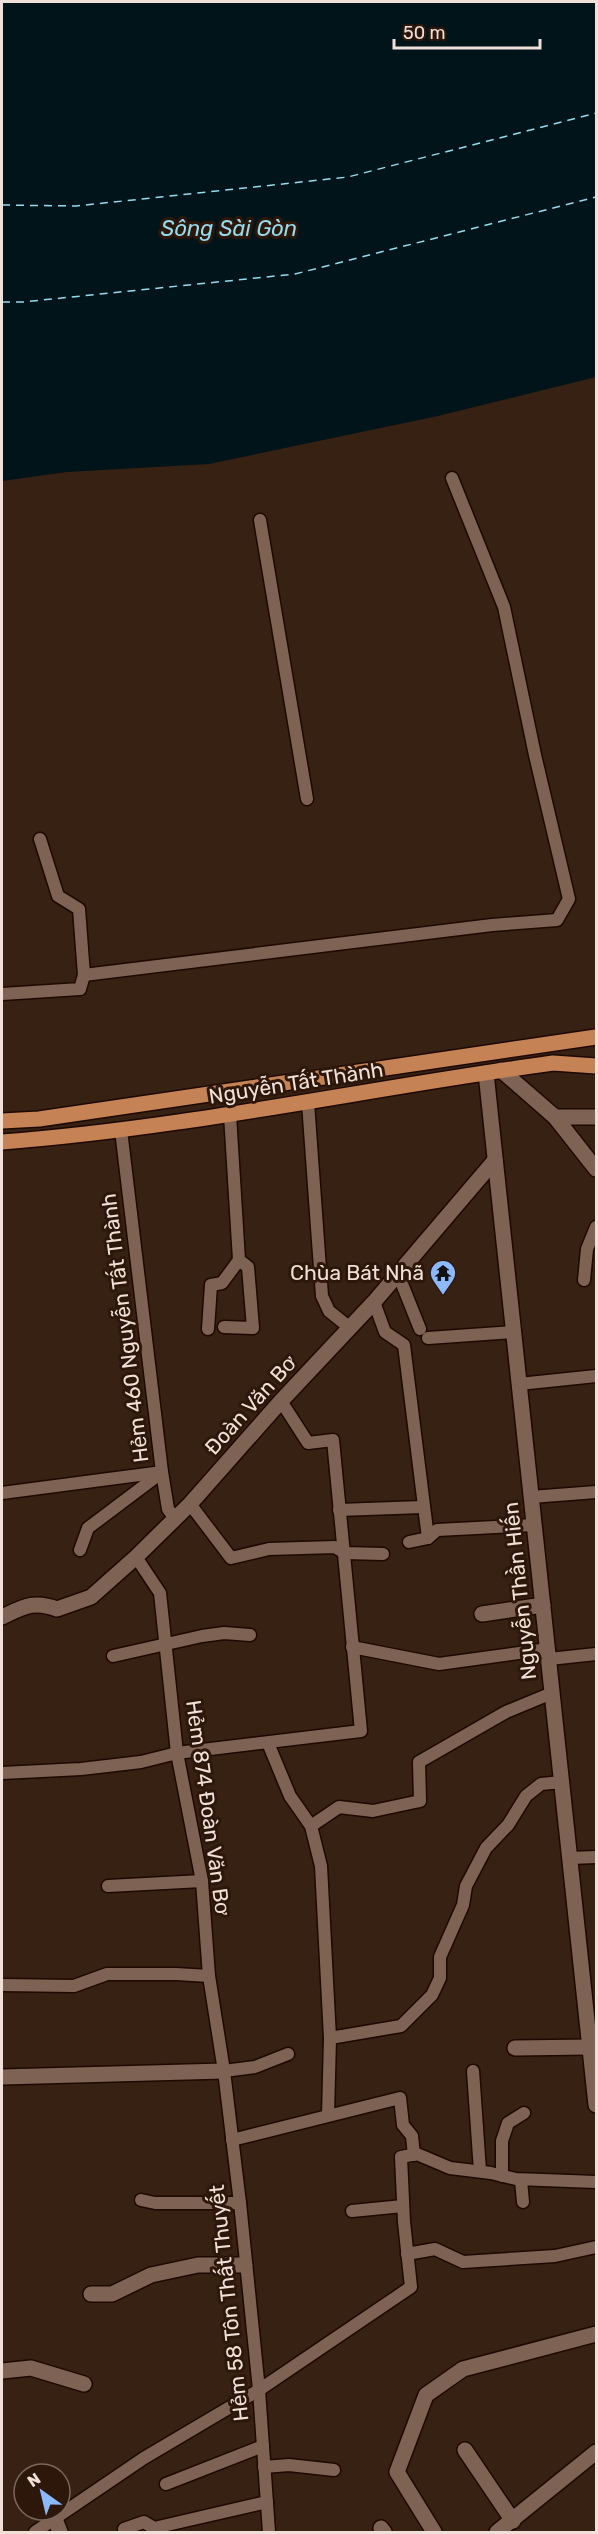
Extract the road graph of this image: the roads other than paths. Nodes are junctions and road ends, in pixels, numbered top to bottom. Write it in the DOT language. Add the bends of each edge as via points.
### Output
graph roads {
  1 [pos="452,478"];
  2 [pos="260,520"];
  3 [pos="308,799"];
  4 [pos="40,839"];
  5 [pos="84,975"];
  6 [pos="2,994"];
  7 [pos="597,1037"];
  8 [pos="574,1040"];
  9 [pos="597,1043"];
  10 [pos="597,1066"];
  11 [pos="501,1070"];
  12 [pos="486,1073"];
  13 [pos="308,1102"];
  14 [pos="230,1115"];
  15 [pos="555,1117"];
  16 [pos="597,1117"];
  17 [pos="2,1121"];
  18 [pos="121,1130"];
  19 [pos="2,1142"];
  20 [pos="495,1160"];
  21 [pos="597,1169"];
  22 [pos="597,1227"];
  23 [pos="239,1260"];
  24 [pos="398,1274"];
  25 [pos="584,1280"];
  26 [pos="374,1302"];
  27 [pos="224,1327"];
  28 [pos="350,1328"];
  29 [pos="208,1329"];
  30 [pos="514,1332"];
  31 [pos="597,1376"];
  32 [pos="519,1384"];
  33 [pos="281,1401"];
  34 [pos="162,1473"];
  35 [pos="597,1492"];
  36 [pos="2,1493"];
  37 [pos="531,1497"];
  38 [pos="190,1504"];
  39 [pos="422,1507"];
  40 [pos="339,1510"];
  41 [pos="175,1519"];
  42 [pos="534,1525"];
  43 [pos="428,1538"];
  44 [pos="410,1542"];
  45 [pos="80,1550"];
  46 [pos="343,1551"];
  47 [pos="382,1554"];
  48 [pos="136,1557"];
  49 [pos="543,1605"];
  50 [pos="482,1614"];
  51 [pos="2,1617"];
  52 [pos="250,1635"];
  53 [pos="166,1643"];
  54 [pos="352,1647"];
  55 [pos="548,1654"];
  56 [pos="597,1654"];
  57 [pos="113,1656"];
  58 [pos="552,1693"];
  59 [pos="268,1743"];
  60 [pos="177,1753"];
  61 [pos="2,1773"];
  62 [pos="562,1782"];
  63 [pos="311,1826"];
  64 [pos="597,1857"];
  65 [pos="570,1858"];
  66 [pos="202,1881"];
  67 [pos="108,1886"];
  68 [pos="209,1976"];
  69 [pos="2,1984"];
  70 [pos="330,2038"];
  71 [pos="590,2047"];
  72 [pos="515,2048"];
  73 [pos="288,2054"];
  74 [pos="224,2071"];
  75 [pos="473,2071"];
  76 [pos="2,2077"];
  77 [pos="596,2089"];
  78 [pos="597,2105"];
  79 [pos="524,2113"];
  80 [pos="328,2115"];
  81 [pos="232,2140"];
  82 [pos="414,2155"];
  83 [pos="480,2172"];
  84 [pos="502,2176"];
  85 [pos="521,2180"];
  86 [pos="597,2182"];
  87 [pos="141,2200"];
  88 [pos="523,2202"];
  89 [pos="240,2203"];
  90 [pos="403,2206"];
  91 [pos="352,2211"];
  92 [pos="597,2247"];
  93 [pos="407,2254"];
  94 [pos="245,2265"];
  95 [pos="91,2294"];
  96 [pos="597,2334"];
  97 [pos="2,2372"];
  98 [pos="84,2384"];
  99 [pos="259,2391"];
  100 [pos="262,2446"];
  101 [pos="465,2450"];
  102 [pos="597,2452"];
  103 [pos="264,2467"];
  104 [pos="334,2470"];
  105 [pos="166,2484"];
  106 [pos="267,2502"];
  107 [pos="513,2521"];
  108 [pos="58,2526"];
  109 [pos="124,2529"];
  110 [pos="35,2532"];
  111 [pos="269,2532"];
  112 [pos="434,2532"];
  113 [pos="497,2532"];
  1 -- 5 [label="lane" via="504,607 569,899 557,920"];
  2 -- 3 [label="lane"];
  4 -- 5 [label="lane" via="58,896 79,909"];
  5 -- 6 [label="lane" via="80,989"];
  7 -- 8 [label="main road, Nguyễn Tất Thành"];
  8 -- 9 [label="main road, Nguyễn Tất Thành"];
  8 -- 17 [label="main road, Nguyễn Tất Thành" via="39,1119"];
  10 -- 11 [label="main road, Nguyễn Tất Thành" via="553,1063"];
  11 -- 12 [label="main road, Nguyễn Tất Thành"];
  11 -- 15 [label="street"];
  12 -- 13 [label="main road, Nguyễn Tất Thành"];
  12 -- 20 [label="street, Nguyễn Thần Hiến"];
  13 -- 14 [label="main road, Nguyễn Tất Thành"];
  13 -- 28 [label="lane" via="322,1296 329,1311"];
  14 -- 18 [label="main road, Nguyễn Tất Thành"];
  14 -- 23 [label="lane"];
  15 -- 16 [label="street"];
  15 -- 21 [label="street"];
  18 -- 19 [label="main road, Nguyễn Tất Thành"];
  18 -- 34 [label="lane, Hẻm 460 Nguyễn Tất Thành"];
  20 -- 24 [label="street, Đoàn Văn Bơ"];
  20 -- 30 [label="street, Nguyễn Thần Hiến"];
  22 -- 25 [label="lane" via="587,1248"];
  23 -- 27 [label="lane" via="248,1267 253,1328"];
  23 -- 29 [label="lane" via="222,1282 210,1286"];
  24 -- 26 [label="street, Đoàn Văn Bơ"];
  24 -- 30 [label="lane" via="424,1334"];
  26 -- 28 [label="street, Đoàn Văn Bơ"];
  26 -- 39 [label="lane" via="385,1332 404,1345"];
  28 -- 33 [label="street, Đoàn Văn Bơ"];
  30 -- 32 [label="street, Nguyễn Thần Hiến"];
  31 -- 32 [label="lane"];
  32 -- 37 [label="street, Nguyễn Thần Hiến"];
  33 -- 38 [label="street, Đoàn Văn Bơ"];
  33 -- 40 [label="lane" via="308,1443 333,1440"];
  34 -- 36 [label="lane"];
  34 -- 41 [label="lane, Hẻm 460 Nguyễn Tất Thành" via="168,1509"];
  34 -- 45 [label="lane" via="88,1528"];
  35 -- 37 [label="lane"];
  37 -- 42 [label="street, Nguyễn Thần Hiến"];
  38 -- 41 [label="street, Đoàn Văn Bơ"];
  38 -- 46 [label="lane" via="231,1558 269,1549 335,1547"];
  39 -- 40 [label="lane"];
  39 -- 43 [label="lane"];
  40 -- 46 [label="lane"];
  41 -- 48 [label="street, Đoàn Văn Bơ"];
  42 -- 43 [label="lane" via="437,1530"];
  42 -- 49 [label="street, Nguyễn Thần Hiến"];
  43 -- 44 [label="lane"];
  46 -- 47 [label="lane"];
  46 -- 54 [label="lane"];
  48 -- 51 [label="street, Đoàn Văn Bơ" via="91,1597 57,1609 41,1603 32,1605"];
  48 -- 53 [label="lane, Hẻm 874 Đoàn Văn Bơ" via="160,1593"];
  49 -- 50 [label="street"];
  49 -- 55 [label="street, Nguyễn Thần Hiến"];
  52 -- 53 [label="lane" via="224,1634"];
  53 -- 57 [label="lane"];
  53 -- 60 [label="lane, Hẻm 874 Đoàn Văn Bơ"];
  54 -- 55 [label="lane" via="439,1664"];
  54 -- 59 [label="lane" via="361,1731"];
  55 -- 56 [label="lane"];
  55 -- 58 [label="street, Nguyễn Thần Hiến"];
  58 -- 62 [label="street, Nguyễn Thần Hiến"];
  58 -- 63 [label="lane" via="506,1712 419,1762 420,1801 373,1811 339,1807"];
  59 -- 60 [label="lane"];
  59 -- 63 [label="lane" via="290,1796"];
  60 -- 61 [label="lane" via="91,1768"];
  60 -- 66 [label="lane, Hẻm 874 Đoàn Văn Bơ"];
  62 -- 65 [label="street, Nguyễn Thần Hiến"];
  62 -- 70 [label="lane" via="541,1784 526,1796 508,1825 486,1848 466,1886 463,1905 440,1957 440,1978 432,1995 401,2026"];
  63 -- 70 [label="lane" via="321,1866"];
  64 -- 65 [label="lane"];
  65 -- 71 [label="street, Nguyễn Thần Hiến"];
  66 -- 67 [label="lane"];
  66 -- 68 [label="lane, Hẻm 874 Đoàn Văn Bơ"];
  68 -- 69 [label="lane" via="107,1974 74,1986"];
  68 -- 74 [label="lane, Hẻm 874 Đoàn Văn Bơ"];
  70 -- 80 [label="lane"];
  71 -- 72 [label="street"];
  71 -- 77 [label="street, Nguyễn Thần Hiến"];
  73 -- 74 [label="lane" via="255,2067"];
  74 -- 76 [label="street"];
  74 -- 81 [label="lane, Hẻm 58 Tôn Thất Thuyết"];
  75 -- 83 [label="lane"];
  77 -- 78 [label="street, Nguyễn Thần Hiến"];
  79 -- 84 [label="lane" via="508,2123 502,2141"];
  80 -- 81 [label="lane"];
  80 -- 82 [label="lane" via="400,2098"];
  81 -- 89 [label="lane, Hẻm 58 Tôn Thất Thuyết"];
  82 -- 83 [label="lane" via="450,2168"];
  82 -- 90 [label="lane" via="401,2157"];
  83 -- 84 [label="lane"];
  84 -- 85 [label="lane"];
  85 -- 86 [label="lane"];
  85 -- 88 [label="lane"];
  87 -- 89 [label="lane" via="167,2204"];
  89 -- 94 [label="lane, Hẻm 58 Tôn Thất Thuyết"];
  90 -- 91 [label="lane"];
  90 -- 93 [label="lane"];
  92 -- 93 [label="lane" via="555,2256 463,2262 435,2249"];
  93 -- 99 [label="lane" via="411,2287"];
  94 -- 95 [label="street" via="198,2265 151,2275 112,2294"];
  94 -- 99 [label="lane, Hẻm 58 Tôn Thất Thuyết"];
  96 -- 112 [label="street" via="463,2369 426,2395 397,2472"];
  97 -- 98 [label="street" via="31,2368"];
  99 -- 100 [label="lane, Hẻm 58 Tôn Thất Thuyết"];
  99 -- 108 [label="lane" via="144,2458"];
  100 -- 103 [label="lane, Hẻm 58 Tôn Thất Thuyết"];
  100 -- 105 [label="lane"];
  101 -- 107 [label="street"];
  102 -- 107 [label="street"];
  103 -- 104 [label="lane" via="289,2465"];
  103 -- 106 [label="lane, Hẻm 58 Tôn Thất Thuyết"];
  106 -- 109 [label="lane" via="154,2528 144,2522"];
  106 -- 111 [label="lane, Hẻm 58 Tôn Thất Thuyết"];
  107 -- 113 [label="street"];
  108 -- 110 [label="lane"];
}
